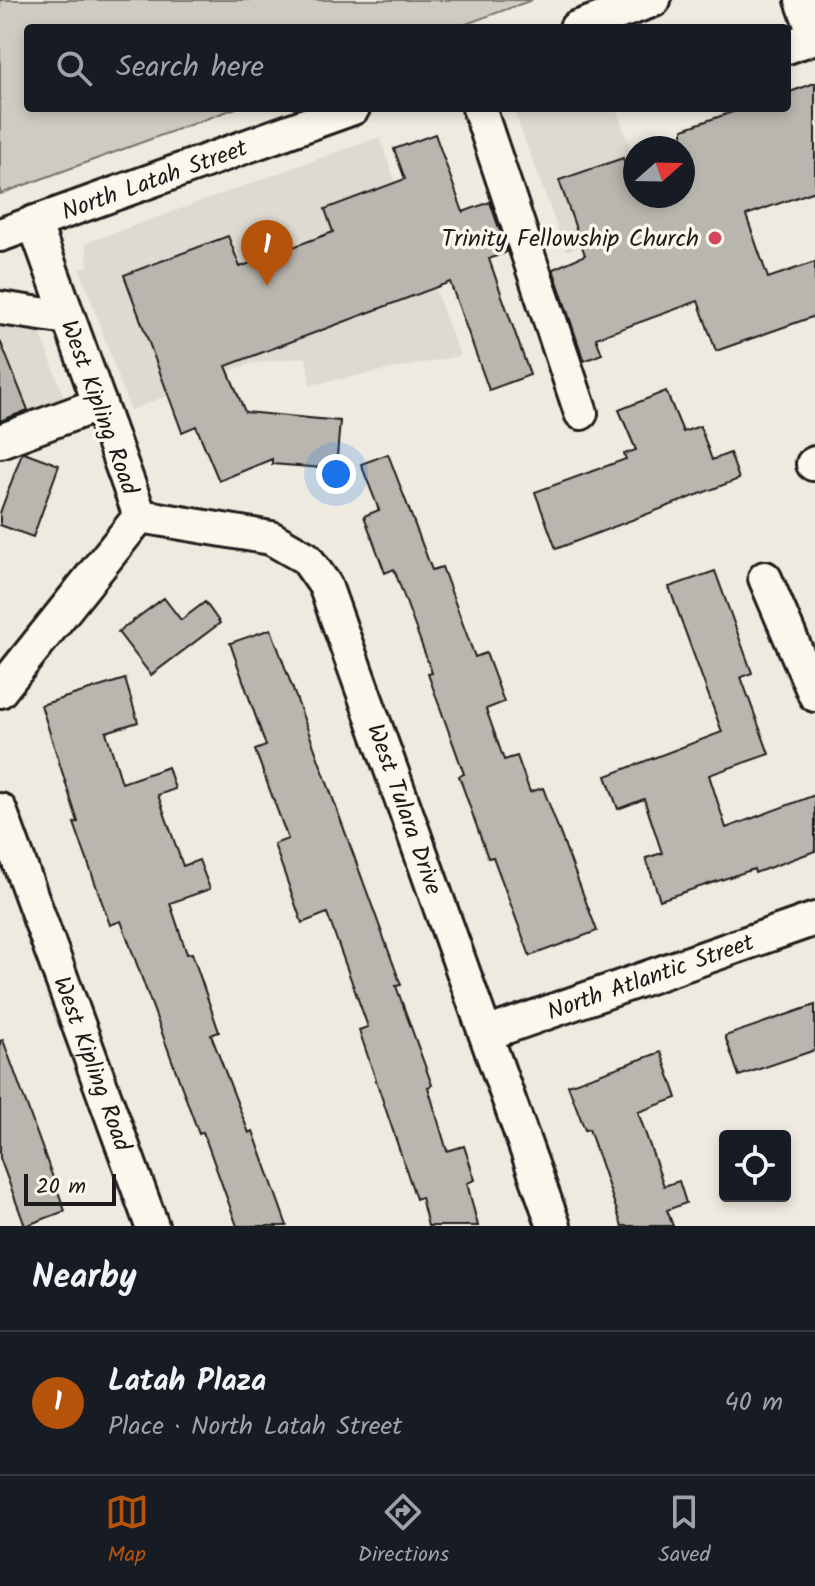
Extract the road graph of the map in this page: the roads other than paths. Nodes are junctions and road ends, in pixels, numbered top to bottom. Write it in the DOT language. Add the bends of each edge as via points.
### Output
graph roads {
  1 [pos="802,0"];
  2 [pos="640,12"];
  3 [pos="592,24"];
  4 [pos="815,36"];
  5 [pos="791,45"];
  6 [pos="342,112"];
  7 [pos="480,112"];
  8 [pos="34,222"];
  9 [pos="0,235"];
  10 [pos="0,308"];
  11 [pos="68,318"];
  12 [pos="100,404"];
  13 [pos="581,413"];
  14 [pos="0,441"];
  15 [pos="140,516"];
  16 [pos="765,578"];
  17 [pos="0,691"];
  18 [pos="815,695"];
  19 [pos="0,810"];
  20 [pos="815,919"];
  21 [pos="486,1034"];
  22 [pos="152,1226"];
  23 [pos="554,1226"];
  1 -- 4 [label="street"];
  2 -- 3 [label="street"];
  4 -- 5 [label="street"];
  6 -- 8 [label="street, North Latah Street"];
  7 -- 13 [label="street"];
  8 -- 9 [label="street, North Latah Street"];
  8 -- 11 [label="street, West Kipling Road"];
  10 -- 11 [label="street"];
  11 -- 12 [label="street, West Kipling Road"];
  12 -- 14 [label="street"];
  12 -- 15 [label="street, West Kipling Road"];
  15 -- 17 [label="street, West Kipling Road"];
  15 -- 21 [label="street, West Tulara Drive" via="271,538 306,558 325,585"];
  16 -- 18 [label="street"];
  19 -- 22 [label="street, West Kipling Road"];
  20 -- 21 [label="street, North Atlantic Street"];
  21 -- 23 [label="street, West Tulara Drive"];
}
